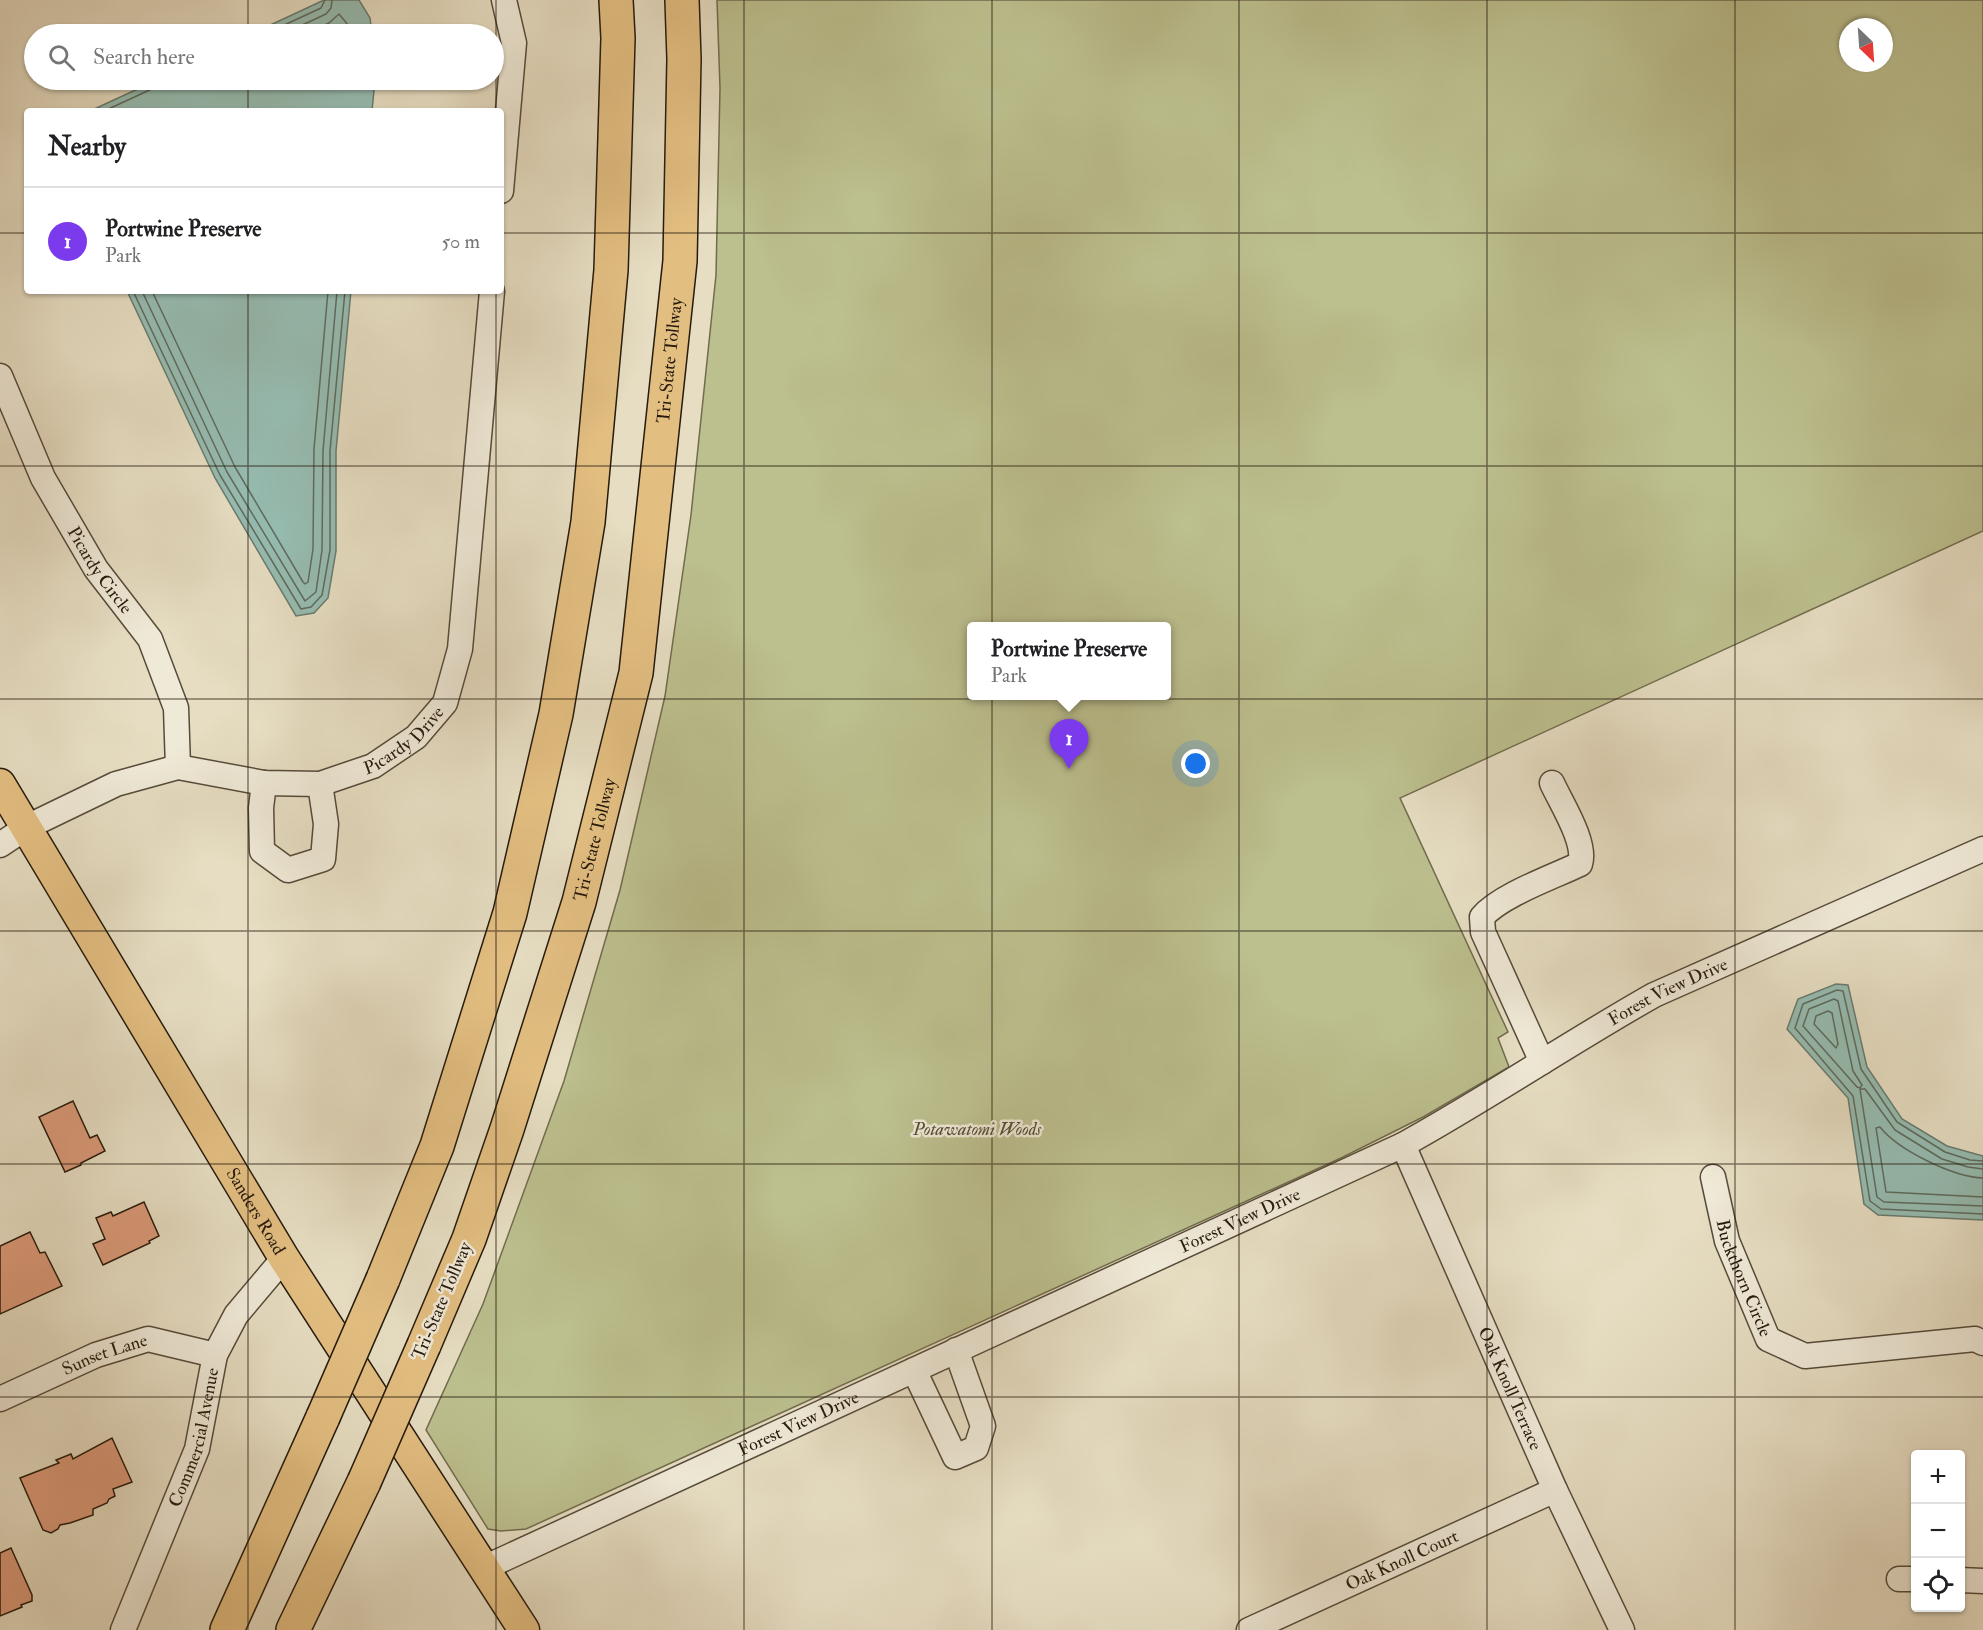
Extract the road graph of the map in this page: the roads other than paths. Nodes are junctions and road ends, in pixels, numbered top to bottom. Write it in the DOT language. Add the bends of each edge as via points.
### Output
graph roads {
  1 [pos="504,0"];
  2 [pos="616,0"];
  3 [pos="682,0"];
  4 [pos="504,156"];
  5 [pos="492,294"];
  6 [pos="0,376"];
  7 [pos="178,767"];
  8 [pos="264,783"];
  9 [pos="1552,783"];
  10 [pos="0,784"];
  11 [pos="320,784"];
  12 [pos="27,827"];
  13 [pos="0,845"];
  14 [pos="1983,849"];
  15 [pos="1542,1062"];
  16 [pos="1403,1145"];
  17 [pos="1713,1177"];
  18 [pos="284,1258"];
  19 [pos="1983,1343"];
  20 [pos="956,1350"];
  21 [pos="215,1355"];
  22 [pos="914,1370"];
  23 [pos="0,1399"];
  24 [pos="1556,1490"];
  25 [pos="484,1568"];
  26 [pos="1965,1580"];
  27 [pos="1983,1581"];
  28 [pos="123,1630"];
  29 [pos="226,1630"];
  30 [pos="293,1630"];
  31 [pos="524,1630"];
  32 [pos="1249,1630"];
  33 [pos="1622,1630"];
  1 -- 4 [label="street" via="514,43"];
  2 -- 29 [label="highway, bridge" via="610,281 588,522 556,714 510,913 437,1146 323,1417"];
  3 -- 30 [label="highway, Tri-State Tollway, bridge" via="680,261 636,673 579,902 469,1239 364,1482"];
  5 -- 11 [label="street, Picardy Drive" via="460,649 445,702 416,737 373,766"];
  6 -- 7 [label="street, Picardy Circle" via="43,478 96,569 150,639 176,708"];
  7 -- 8 [label="street, Picardy Drive"];
  7 -- 12 [label="street, Picardy Drive" via="116,784"];
  8 -- 11 [label="street, Picardy Drive"];
  8 -- 11 [label="street" via="262,851 288,870 323,859 326,824"];
  9 -- 15 [label="street" via="1579,841 1583,856 1580,864 1515,894 1482,917 1483,932"];
  10 -- 12 [label="main road, Sanders Road"];
  12 -- 13 [label="street, Picardy Drive"];
  12 -- 18 [label="main road, Sanders Road"];
  14 -- 15 [label="street, Forest View Drive" via="1654,995"];
  15 -- 16 [label="street, Forest View Drive"];
  16 -- 20 [label="street, Forest View Drive"];
  16 -- 24 [label="street, Oak Knoll Terrace"];
  17 -- 19 [label="street, Buckthorn Circle" via="1727,1241 1767,1339 1804,1356 1975,1339"];
  18 -- 21 [label="street, Commercial Avenue" via="236,1315"];
  18 -- 25 [label="main road, Sanders Road"];
  20 -- 22 [label="street, Forest View Drive"];
  20 -- 22 [label="street" via="983,1426 976,1448 956,1457"];
  21 -- 23 [label="street, Sunset Lane" via="148,1339 96,1355"];
  21 -- 28 [label="street, Commercial Avenue" via="197,1449"];
  22 -- 25 [label="street, Forest View Drive"];
  24 -- 32 [label="street, Oak Knoll Court"];
  24 -- 33 [label="street, Oak Knoll Terrace"];
  25 -- 31 [label="main road, Sanders Road"];
  26 -- 27 [label="street"];
}
